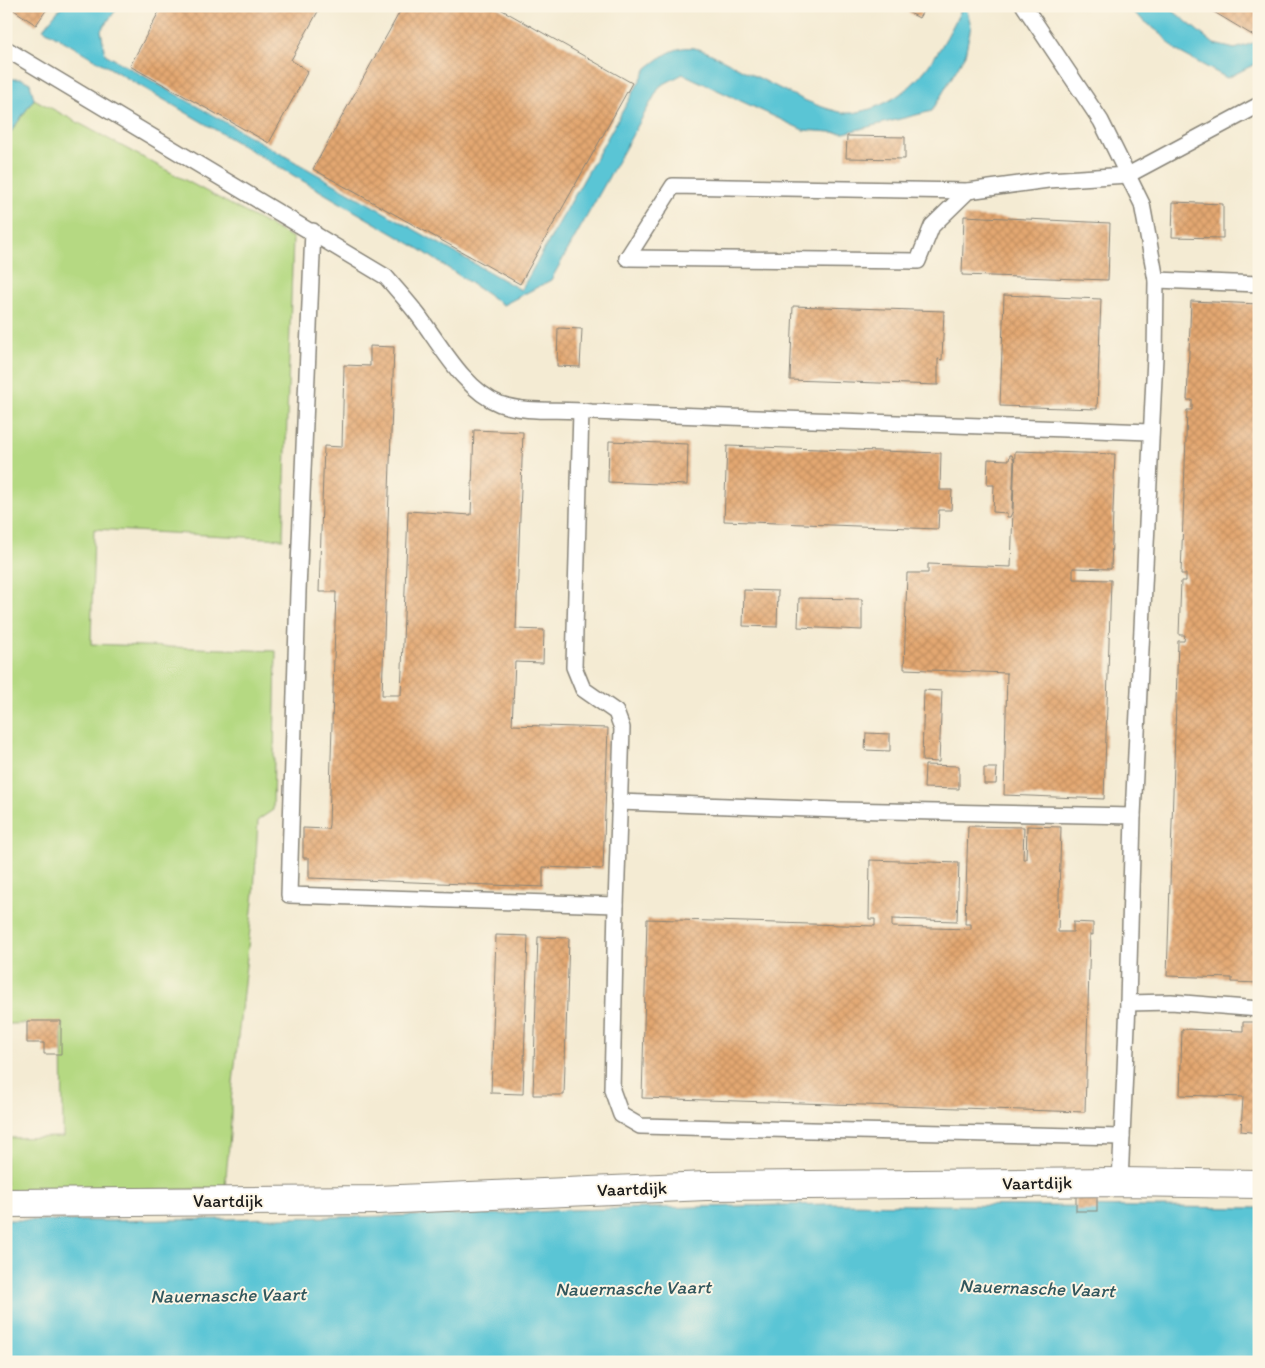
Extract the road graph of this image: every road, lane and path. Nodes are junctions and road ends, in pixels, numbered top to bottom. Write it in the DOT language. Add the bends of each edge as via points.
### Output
graph roads {
  1 [pos="1024,6"];
  2 [pos="6,49"];
  3 [pos="1259,105"];
  4 [pos="1128,175"];
  5 [pos="968,191"];
  6 [pos="313,231"];
  7 [pos="1156,280"];
  8 [pos="1259,284"];
  9 [pos="581,411"];
  10 [pos="1150,432"];
  11 [pos="618,802"];
  12 [pos="1133,816"];
  13 [pos="616,904"];
  14 [pos="1128,1003"];
  15 [pos="1259,1009"];
  16 [pos="1122,1136"];
  17 [pos="1120,1182"];
  18 [pos="1259,1184"];
  19 [pos="6,1203"];
  1 -- 4 [label="lane" via="1100,121"];
  2 -- 6 [label="lane"];
  3 -- 4 [label="lane"];
  4 -- 5 [label="lane" via="1048,180"];
  4 -- 7 [label="lane" via="1142,204"];
  5 -- 5 [label="lane" via="672,186 627,258 918,261 932,226"];
  6 -- 9 [label="lane" via="386,277 480,393 519,408"];
  6 -- 13 [label="lane" via="289,895"];
  7 -- 8 [label="lane"];
  7 -- 10 [label="lane"];
  9 -- 10 [label="lane"];
  9 -- 11 [label="lane" via="574,667 583,689 616,712 622,728"];
  10 -- 12 [label="lane"];
  11 -- 12 [label="lane"];
  11 -- 13 [label="lane"];
  12 -- 14 [label="lane"];
  13 -- 16 [label="lane" via="612,1090 621,1115 640,1126"];
  14 -- 15 [label="lane" via="1171,1002"];
  14 -- 16 [label="lane"];
  16 -- 17 [label="lane"];
  17 -- 18 [label="street, Vaartdijk"];
  17 -- 19 [label="street, Vaartdijk" via="706,1186 376,1200"];
}
